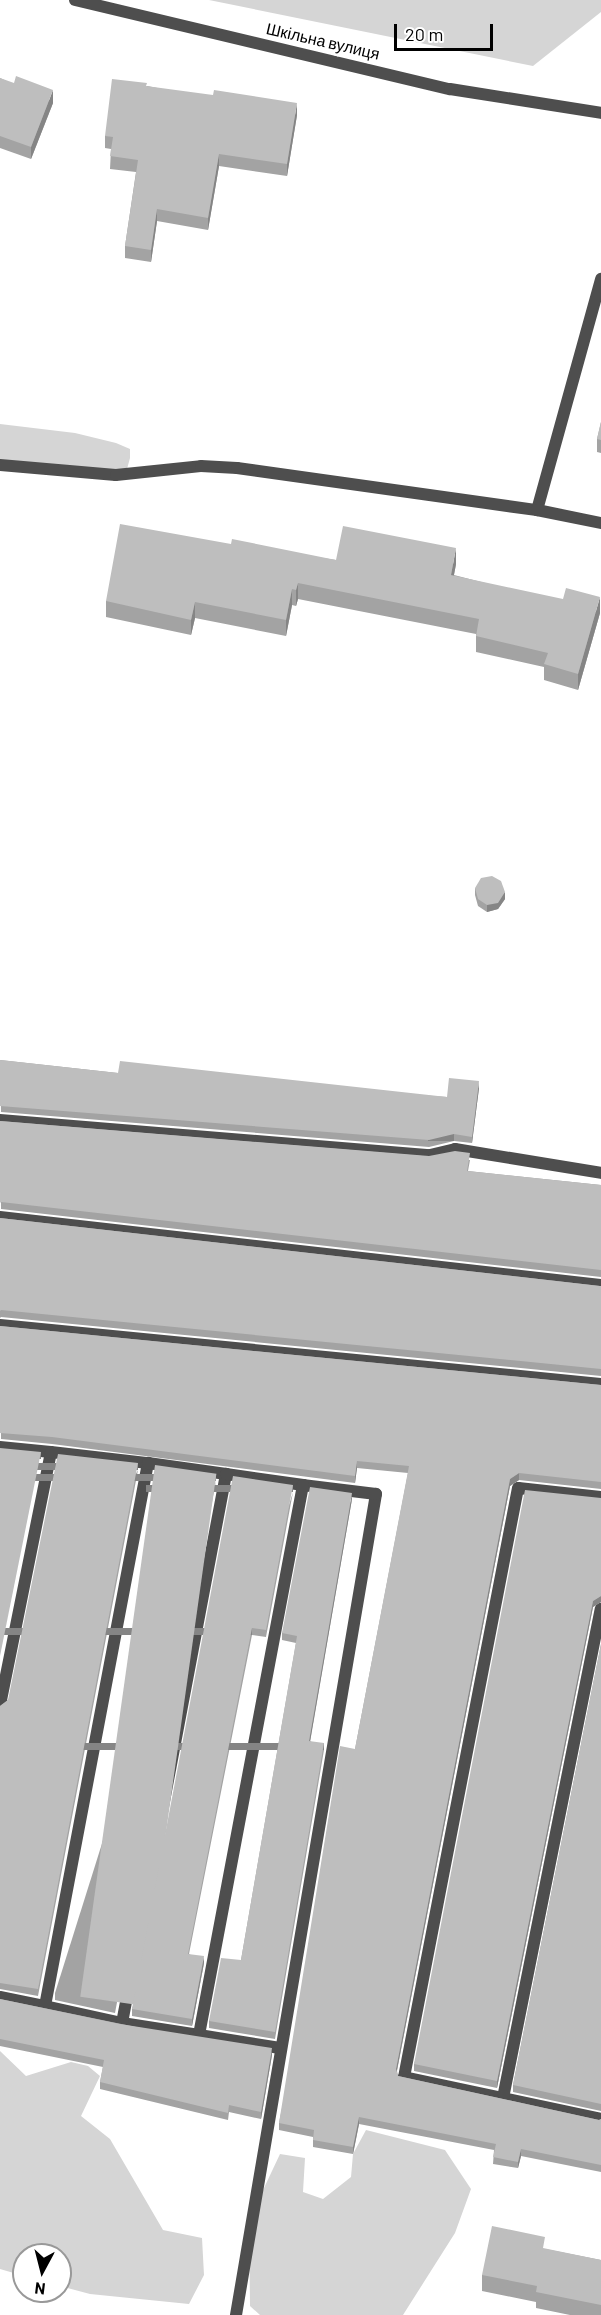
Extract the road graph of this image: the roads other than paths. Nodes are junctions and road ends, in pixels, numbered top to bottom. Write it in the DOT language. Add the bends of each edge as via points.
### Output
graph roads {
  1 [pos="75,0"];
  2 [pos="601,113"];
  3 [pos="601,279"];
  4 [pos="0,465"];
  5 [pos="537,510"];
  6 [pos="601,523"];
  7 [pos="0,1120"];
  8 [pos="601,1173"];
  9 [pos="0,1217"];
  10 [pos="601,1285"];
  11 [pos="0,1325"];
  12 [pos="601,1384"];
  13 [pos="0,1447"];
  14 [pos="51,1452"];
  15 [pos="148,1463"];
  16 [pos="226,1474"];
  17 [pos="303,1485"];
  18 [pos="601,1497"];
  19 [pos="601,1609"];
  20 [pos="0,1705"];
  21 [pos="0,1997"];
  22 [pos="45,2006"];
  23 [pos="123,2023"];
  24 [pos="200,2035"];
  25 [pos="280,2048"];
  26 [pos="503,2098"];
  27 [pos="601,2119"];
  28 [pos="236,2315"];
  1 -- 2 [label="street, Шкільна вулиця" via="450,89"];
  3 -- 5 [label="street"];
  4 -- 5 [label="street" via="116,475 201,466 237,468"];
  5 -- 6 [label="street"];
  7 -- 8 [label="street" via="430,1155 455,1149"];
  9 -- 10 [label="street"];
  11 -- 12 [label="street"];
  13 -- 14 [label="street"];
  14 -- 15 [label="street"];
  14 -- 20 [label="street"];
  15 -- 16 [label="street"];
  15 -- 22 [label="street"];
  16 -- 17 [label="street"];
  16 -- 23 [label="street"];
  17 -- 24 [label="street"];
  17 -- 25 [label="street" via="376,1494"];
  18 -- 26 [label="street" via="518,1488 404,2077"];
  19 -- 26 [label="street"];
  21 -- 22 [label="street"];
  22 -- 23 [label="street"];
  23 -- 24 [label="street"];
  24 -- 25 [label="street"];
  25 -- 28 [label="street"];
  26 -- 27 [label="street"];
}
